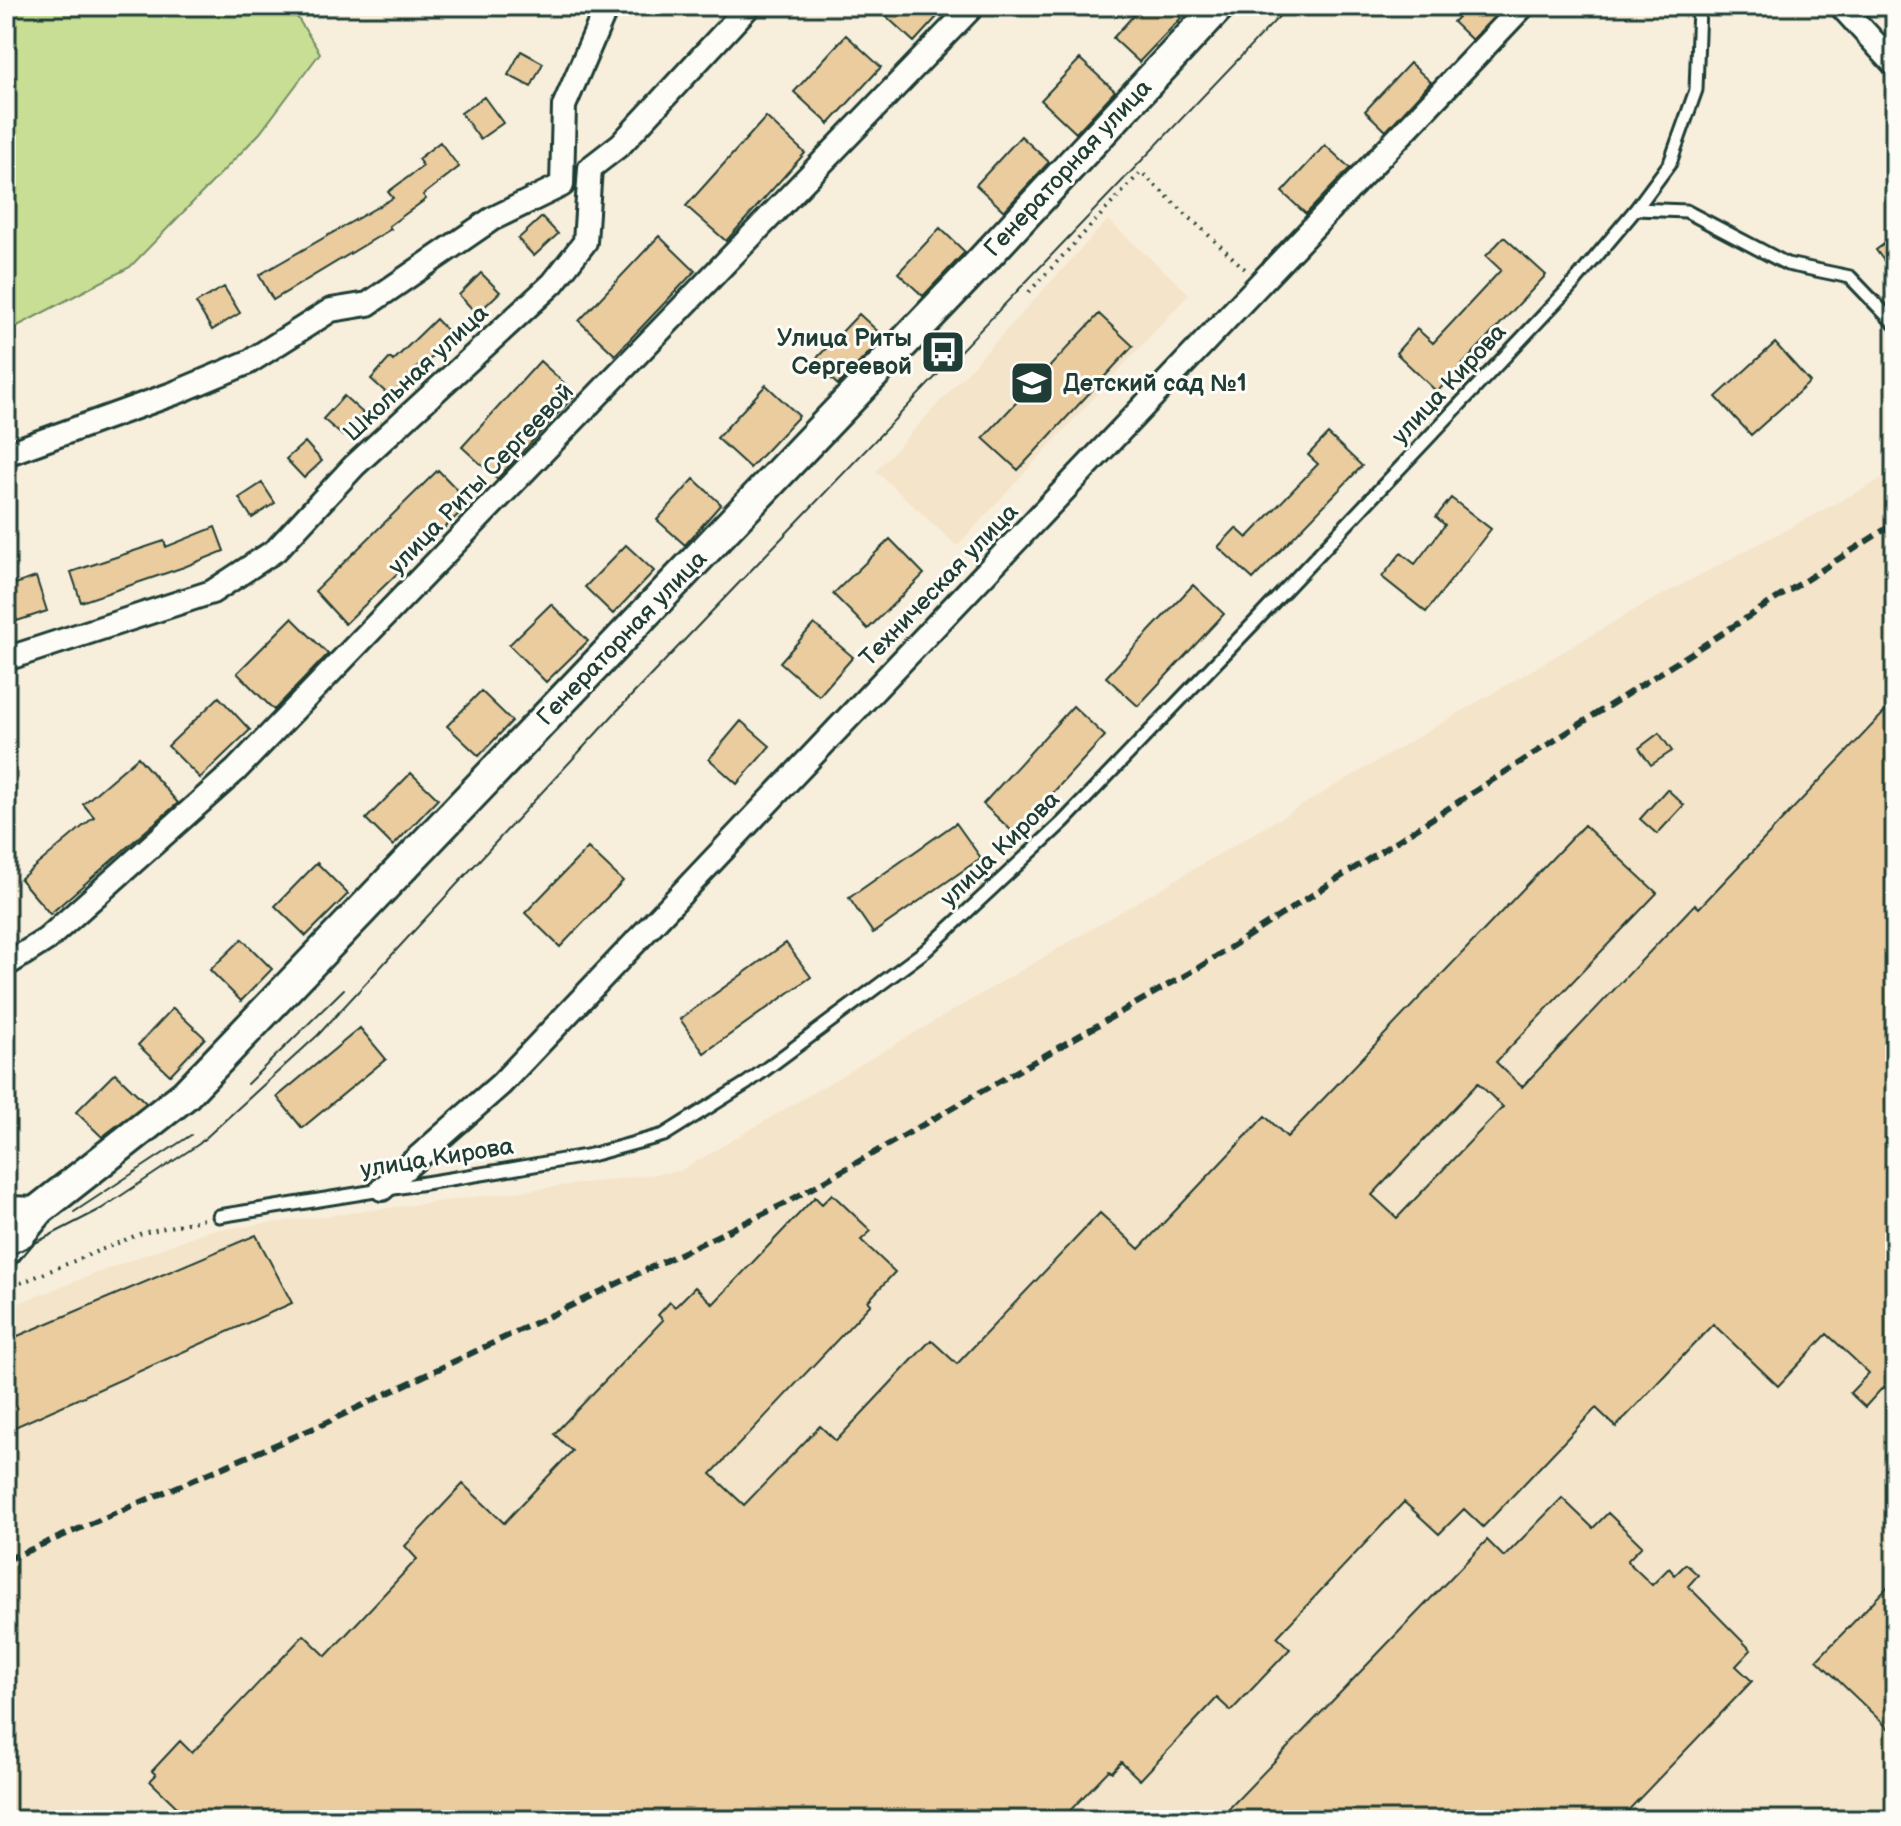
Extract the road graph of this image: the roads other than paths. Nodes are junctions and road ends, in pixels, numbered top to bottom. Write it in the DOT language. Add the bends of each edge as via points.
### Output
graph roads {
  1 [pos="607,6"];
  2 [pos="749,6"];
  3 [pos="973,6"];
  4 [pos="1219,6"];
  5 [pos="1523,6"];
  6 [pos="1699,6"];
  7 [pos="1841,6"];
  8 [pos="1895,65"];
  9 [pos="590,168"];
  10 [pos="562,185"];
  11 [pos="1636,209"];
  12 [pos="1895,324"];
  13 [pos="6,454"];
  14 [pos="6,659"];
  15 [pos="6,965"];
  16 [pos="382,1189"];
  17 [pos="6,1208"];
  18 [pos="40,1209"];
  19 [pos="219,1216"];
  20 [pos="6,1250"];
  1 -- 10 [label="street" via="564,106"];
  2 -- 9 [label="street" via="621,144"];
  3 -- 15 [label="street, улица Риты Сергеевой" via="236,770 47,939"];
  4 -- 18 [label="main road, Генераторная улица" via="185,1095"];
  5 -- 16 [label="street, Техническая улица" via="501,1084"];
  6 -- 11 [label="lane, улица Кирова" via="1696,90 1670,163"];
  7 -- 8 [label="street"];
  9 -- 10 [label="street"];
  9 -- 14 [label="street, Школьная улица" via="585,242 553,283 354,466 276,550 212,592"];
  10 -- 13 [label="street" via="492,219 368,304 331,310 249,362"];
  11 -- 12 [label="lane" via="1686,211 1787,264 1850,277"];
  11 -- 16 [label="lane, улица Кирова" via="1574,283 1063,822 925,951 747,1083 664,1135 591,1155"];
  16 -- 19 [label="lane, улица Кирова"];
  17 -- 18 [label="street"];
  18 -- 20 [label="main road, Генераторная улица"];
}
